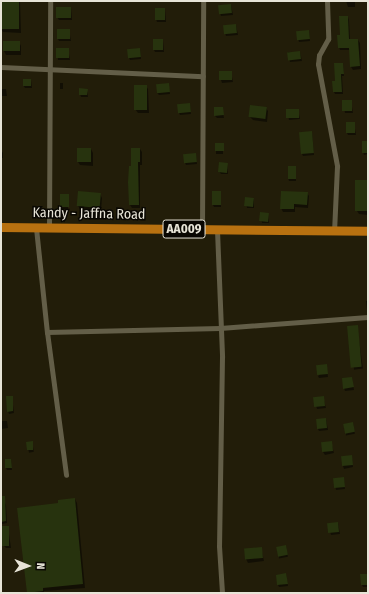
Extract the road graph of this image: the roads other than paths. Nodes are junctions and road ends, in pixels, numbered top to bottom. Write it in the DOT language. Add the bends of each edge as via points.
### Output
graph roads {
  1 [pos="50,1"];
  2 [pos="203,1"];
  3 [pos="327,1"];
  4 [pos="1,67"];
  5 [pos="49,70"];
  6 [pos="202,76"];
  7 [pos="1,227"];
  8 [pos="36,228"];
  9 [pos="49,228"];
  10 [pos="202,230"];
  11 [pos="217,230"];
  12 [pos="334,231"];
  13 [pos="368,231"];
  14 [pos="368,317"];
  15 [pos="220,328"];
  16 [pos="47,332"];
  17 [pos="66,475"];
  18 [pos="222,593"];
  1 -- 5 [label="street"];
  2 -- 6 [label="street"];
  3 -- 12 [label="street" via="328,39 319,55 318,64 337,166"];
  4 -- 5 [label="street"];
  5 -- 6 [label="street"];
  5 -- 9 [label="street"];
  6 -- 10 [label="street"];
  7 -- 8 [label="highway, Kandy - Jaffna Road / AA009"];
  8 -- 9 [label="highway, Kandy - Jaffna Road / AA009"];
  8 -- 16 [label="street"];
  9 -- 10 [label="highway, Kandy - Jaffna Road / AA009"];
  10 -- 11 [label="highway, Kandy - Jaffna Road / AA009"];
  11 -- 12 [label="highway, Kandy - Jaffna Road / AA009"];
  11 -- 15 [label="street"];
  12 -- 13 [label="highway, Kandy - Jaffna Road / AA009"];
  14 -- 15 [label="street"];
  15 -- 16 [label="street"];
  15 -- 18 [label="street" via="222,357 218,546"];
  16 -- 17 [label="street"];
}
